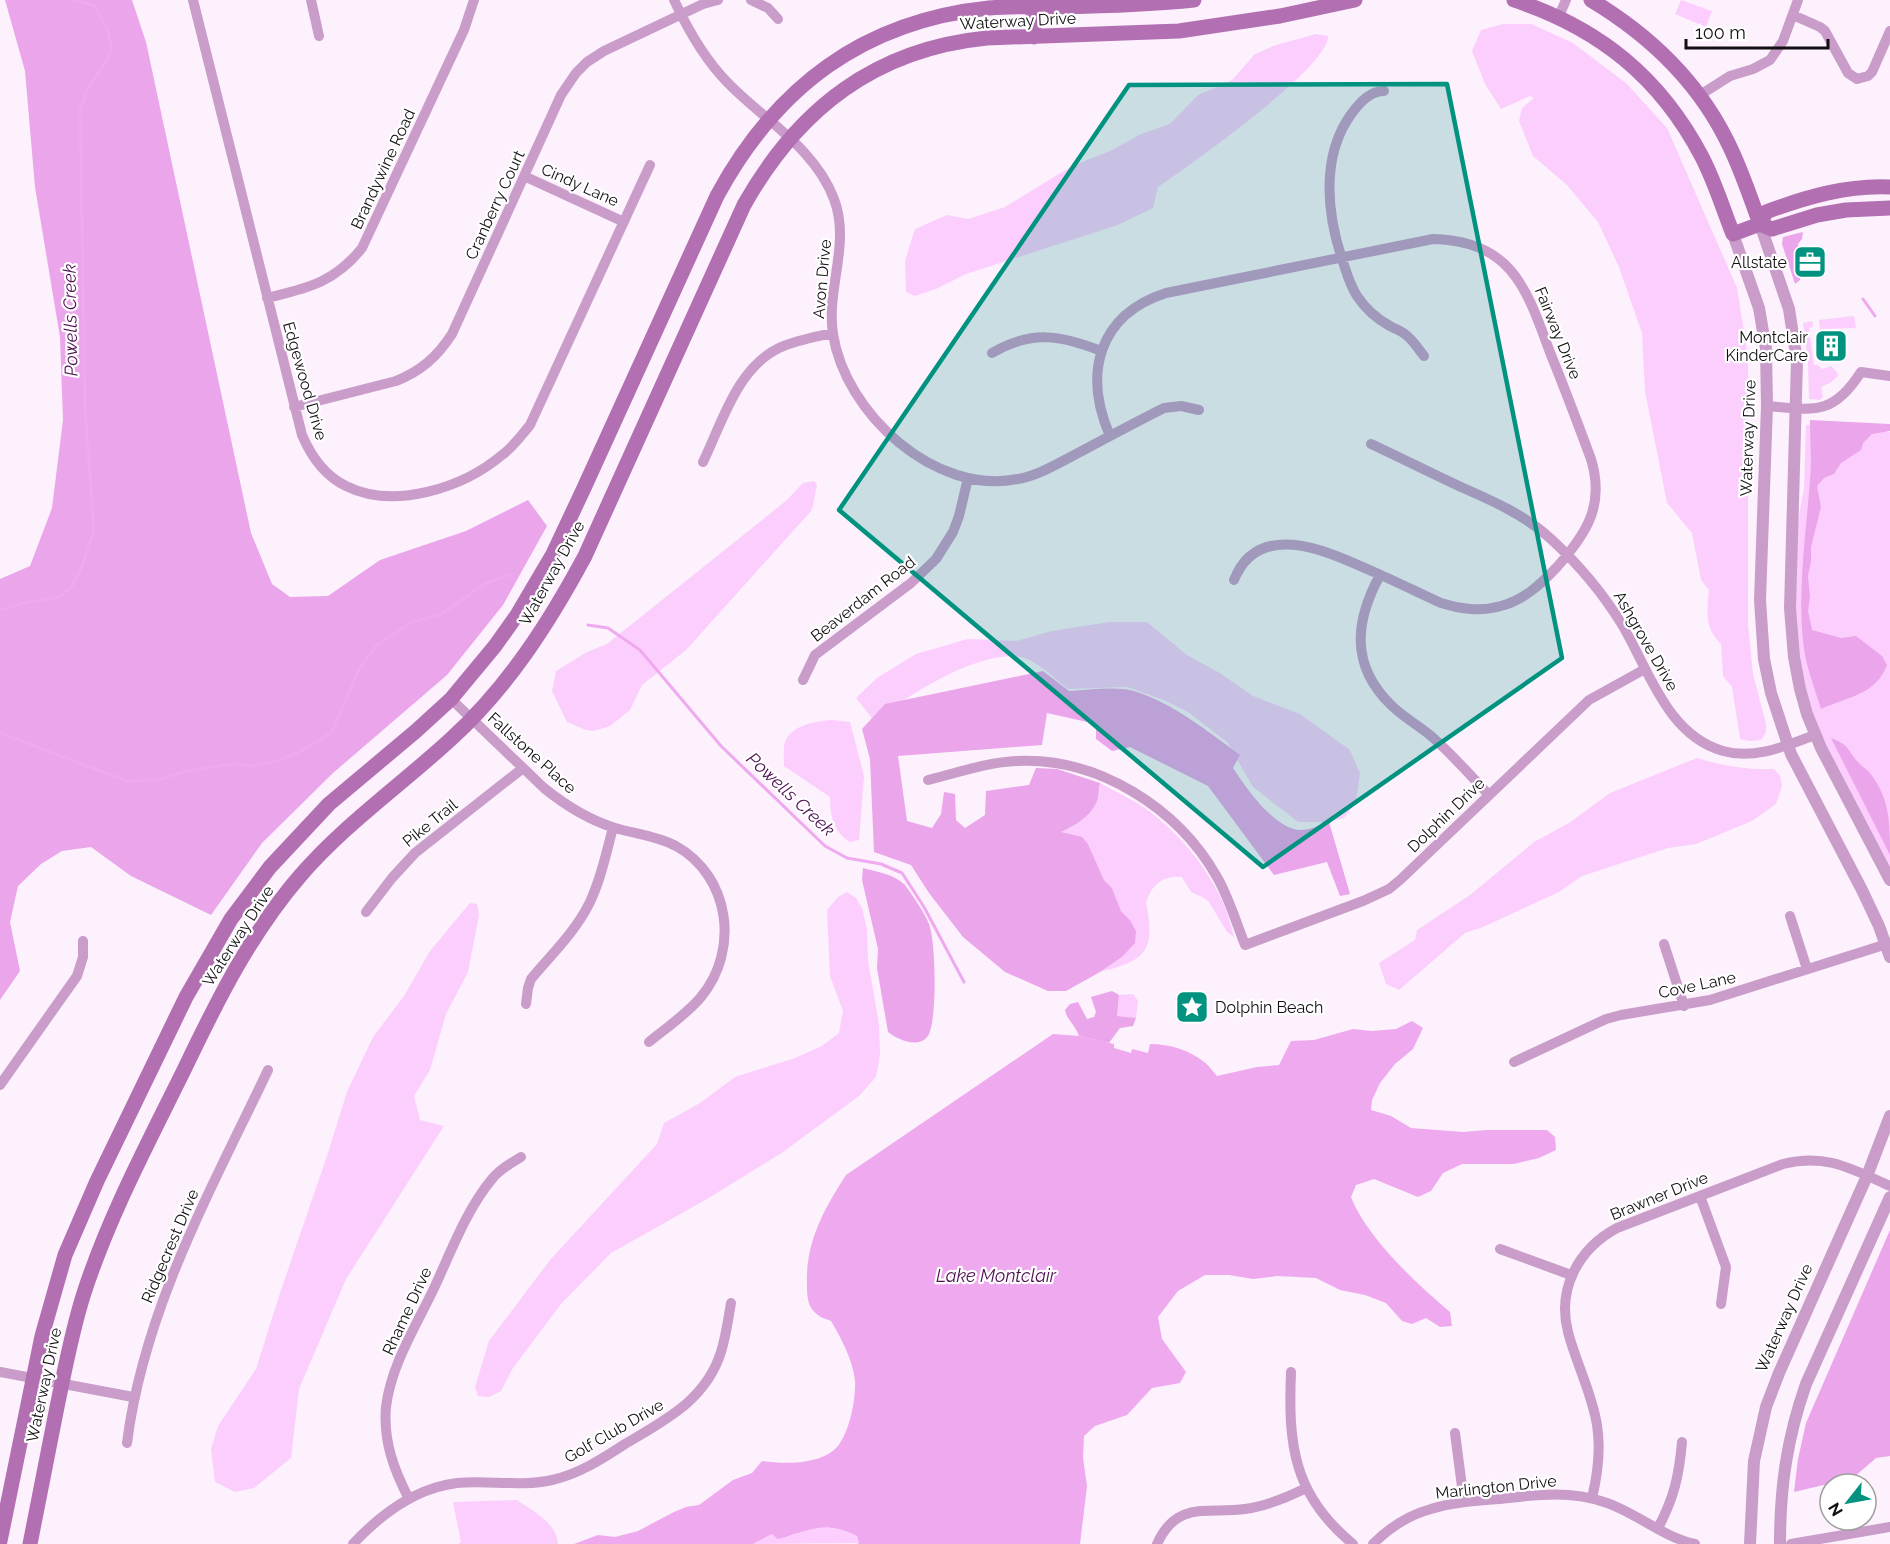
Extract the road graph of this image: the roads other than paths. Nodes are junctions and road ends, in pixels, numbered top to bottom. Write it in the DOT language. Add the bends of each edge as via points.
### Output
graph roads {
  1 [pos="193,0"];
  2 [pos="311,0"];
  3 [pos="474,0"];
  4 [pos="674,0"];
  5 [pos="718,0"];
  6 [pos="751,0"];
  7 [pos="1194,0"];
  8 [pos="1355,0"];
  9 [pos="1514,0"];
  10 [pos="1566,0"];
  11 [pos="1591,0"];
  12 [pos="1798,0"];
  13 [pos="1033,7"];
  14 [pos="681,14"];
  15 [pos="1792,15"];
  16 [pos="1559,16"];
  17 [pos="778,19"];
  18 [pos="1890,31"];
  19 [pos="319,36"];
  20 [pos="1034,37"];
  21 [pos="1384,91"];
  22 [pos="1700,95"];
  23 [pos="769,119"];
  24 [pos="789,137"];
  25 [pos="650,165"];
  26 [pos="524,176"];
  27 [pos="1890,187"];
  28 [pos="1890,208"];
  29 [pos="624,222"];
  30 [pos="1760,224"];
  31 [pos="1733,234"];
  32 [pos="1341,258"];
  33 [pos="267,298"];
  34 [pos="833,333"];
  35 [pos="1101,351"];
  36 [pos="992,352"];
  37 [pos="1424,356"];
  38 [pos="1890,376"];
  39 [pos="1767,406"];
  40 [pos="294,407"];
  41 [pos="1797,409"];
  42 [pos="1199,410"];
  43 [pos="1110,436"];
  44 [pos="1371,444"];
  45 [pos="704,462"];
  46 [pos="968,478"];
  47 [pos="1568,554"];
  48 [pos="1380,575"];
  49 [pos="1234,580"];
  50 [pos="1645,669"];
  51 [pos="803,680"];
  52 [pos="451,699"];
  53 [pos="472,719"];
  54 [pos="1815,735"];
  55 [pos="1787,745"];
  56 [pos="523,768"];
  57 [pos="928,780"];
  58 [pos="1489,795"];
  59 [pos="613,828"];
  60 [pos="1890,880"];
  61 [pos="366,912"];
  62 [pos="1790,916"];
  63 [pos="83,941"];
  64 [pos="1664,944"];
  65 [pos="1888,944"];
  66 [pos="1890,957"];
  67 [pos="1807,969"];
  68 [pos="526,1004"];
  69 [pos="1683,1006"];
  70 [pos="649,1042"];
  71 [pos="1514,1062"];
  72 [pos="268,1070"];
  73 [pos="0,1085"];
  74 [pos="1890,1116"];
  75 [pos="521,1157"];
  76 [pos="1867,1176"];
  77 [pos="1890,1186"];
  78 [pos="1700,1196"];
  79 [pos="1890,1197"];
  80 [pos="1500,1249"];
  81 [pos="1571,1275"];
  82 [pos="731,1303"];
  83 [pos="1721,1304"];
  84 [pos="0,1372"];
  85 [pos="1291,1372"];
  86 [pos="33,1377"];
  87 [pos="62,1382"];
  88 [pos="134,1397"];
  89 [pos="1455,1433"];
  90 [pos="1682,1442"];
  91 [pos="126,1443"];
  92 [pos="1306,1488"];
  93 [pos="1592,1498"];
  94 [pos="409,1499"];
  95 [pos="1464,1502"];
  96 [pos="1890,1527"];
  97 [pos="1658,1528"];
  98 [pos="1849,1539"];
  99 [pos="0,1540"];
  100 [pos="30,1544"];
  101 [pos="352,1544"];
  102 [pos="1157,1544"];
  103 [pos="1353,1544"];
  104 [pos="1373,1544"];
  105 [pos="1695,1544"];
  106 [pos="1750,1544"];
  107 [pos="1780,1544"];
  108 [pos="1791,1544"];
  1 -- 33 [label="street, Edgewood Drive"];
  2 -- 19 [label="street"];
  3 -- 33 [label="street, Brandywine Road" via="464,30 362,248 327,280"];
  4 -- 14 [label="street, Avon Drive"];
  5 -- 14 [label="street, Cranberry Court"];
  6 -- 17 [label="street" via="768,8"];
  7 -- 13 [label="main road, Waterway Drive"];
  8 -- 20 [label="main road, Waterway Drive" via="1179,31"];
  9 -- 16 [label="main road, Waterway Drive"];
  10 -- 16 [label="street"];
  11 -- 22 [label="main road" via="1641,33"];
  12 -- 15 [label="street"];
  13 -- 20 [label="main road"];
  13 -- 23 [label="main road, Waterway Drive" via="965,11 877,37 800,87"];
  14 -- 23 [label="street, Avon Drive" via="714,67"];
  14 -- 26 [label="street, Cranberry Court" via="586,62 561,95"];
  15 -- 18 [label="street" via="1825,31 1848,73 1857,78 1872,72"];
  15 -- 22 [label="street" via="1783,41 1770,60 1730,76"];
  16 -- 31 [label="main road, Waterway Drive" via="1624,57 1659,92 1703,159"];
  20 -- 24 [label="main road, Waterway Drive" via="957,42 898,60 837,94"];
  21 -- 32 [label="street" via="1375,92 1357,107 1341,130 1333,155 1330,203"];
  22 -- 30 [label="main road" via="1729,145"];
  23 -- 24 [label="street, Avon Drive"];
  23 -- 52 [label="main road, Waterway Drive" via="746,147 717,196 538,582 495,646"];
  24 -- 34 [label="street, Avon Drive" via="827,184 839,217 841,251 832,297"];
  24 -- 53 [label="main road, Waterway Drive" via="744,205 565,594 516,668"];
  25 -- 29 [label="street, Edgewood Drive"];
  26 -- 29 [label="street, Cindy Lane"];
  26 -- 40 [label="street, Cranberry Court" via="452,334 434,358 396,381"];
  27 -- 30 [label="main road" via="1850,189 1806,198 1766,212"];
  28 -- 30 [label="main road" via="1837,212 1772,229"];
  29 -- 40 [label="street, Edgewood Drive" via="530,424 488,466 428,491 390,496 360,492 336,480 316,461 302,435"];
  30 -- 31 [label="main road"];
  30 -- 41 [label="street" via="1789,309 1797,361"];
  31 -- 39 [label="street, Waterway Drive" via="1764,331"];
  32 -- 35 [label="street, Fairway Drive" via="1152,297 1115,325"];
  32 -- 37 [label="street" via="1350,285 1365,307 1406,335"];
  32 -- 47 [label="street, Fairway Drive" via="1424,240 1449,240 1489,252 1522,284 1587,448 1595,478 1592,514"];
  33 -- 40 [label="street, Edgewood Drive"];
  34 -- 45 [label="street" via="790,343 755,364 737,390"];
  34 -- 46 [label="street, Avon Drive" via="848,381 882,426 918,456"];
  35 -- 36 [label="street" via="1051,337 1020,339"];
  35 -- 43 [label="street, Fairway Drive" via="1096,382 1098,403"];
  38 -- 41 [label="street" via="1862,372 1833,403"];
  39 -- 41 [label="street"];
  39 -- 55 [label="street, Waterway Drive" via="1762,639 1771,693"];
  41 -- 54 [label="street" via="1791,630 1800,689"];
  42 -- 43 [label="street, Avon Drive" via="1164,408"];
  43 -- 46 [label="street, Avon Drive" via="1033,475 1003,481"];
  44 -- 47 [label="street, Ashgrove Drive" via="1517,514"];
  46 -- 51 [label="street, Beaverdam Road" via="953,532 936,559 911,583 815,655"];
  47 -- 48 [label="street, Fairway Drive" via="1528,594 1487,609 1441,603"];
  47 -- 50 [label="street, Ashgrove Drive" via="1607,601"];
  48 -- 49 [label="street, Fairway Drive" via="1310,547 1275,545 1248,558"];
  48 -- 58 [label="street" via="1366,604 1360,629 1367,671 1392,707 1447,751"];
  50 -- 55 [label="street, Ashgrove Drive" via="1669,710 1706,743 1744,754"];
  50 -- 58 [label="street, Dolphin Drive" via="1589,700"];
  52 -- 53 [label="street, Fallstone Place"];
  52 -- 86 [label="main road, Waterway Drive" via="322,811 270,867 231,919 186,997 80,1217 54,1288"];
  53 -- 56 [label="street, Fallstone Place"];
  53 -- 87 [label="main road, Waterway Drive" via="332,841 286,893 240,959 109,1225 83,1295"];
  54 -- 55 [label="street, Ashgrove Drive"];
  54 -- 60 [label="street"];
  55 -- 65 [label="street, Waterway Drive"];
  56 -- 59 [label="street, Fallstone Place" via="560,801"];
  56 -- 61 [label="street, Pike Trail" via="415,853"];
  57 -- 58 [label="street, Dolphin Drive" via="997,763 1032,760 1116,782 1166,816 1203,855 1225,891 1245,945 1389,889"];
  59 -- 68 [label="street" via="596,890 578,922 531,979"];
  59 -- 70 [label="street, Fallstone Place" via="665,841 692,857 717,890 724,917 723,948 710,984 701,998"];
  62 -- 67 [label="street"];
  63 -- 73 [label="street" via="77,976"];
  64 -- 69 [label="street"];
  65 -- 66 [label="street, Waterway Drive"];
  65 -- 67 [label="street, Cove Lane"];
  67 -- 69 [label="street, Cove Lane"];
  69 -- 71 [label="street, Cove Lane" via="1605,1019"];
  72 -- 88 [label="street, Ridgecrest Drive" via="167,1286"];
  74 -- 76 [label="street, Waterway Drive"];
  75 -- 94 [label="street, Rhame Drive" via="499,1172 480,1197 392,1378 386,1409 388,1446 396,1475"];
  76 -- 77 [label="street, Brawner Drive"];
  76 -- 78 [label="street, Brawner Drive" via="1838,1163 1797,1160"];
  76 -- 106 [label="street, Waterway Drive" via="1767,1407 1754,1461"];
  78 -- 81 [label="street, Brawner Drive" via="1609,1233 1584,1254"];
  78 -- 83 [label="street" via="1726,1267"];
  79 -- 107 [label="street" via="1796,1412 1782,1487"];
  80 -- 81 [label="street"];
  81 -- 93 [label="street, Brawner Drive" via="1566,1321 1595,1416 1599,1444"];
  82 -- 94 [label="street, Golf Club Drive" via="714,1368 699,1393 675,1415 594,1464 568,1475 533,1482 456,1483"];
  84 -- 86 [label="street"];
  85 -- 92 [label="street" via="1291,1439"];
  86 -- 87 [label="street"];
  86 -- 99 [label="main road, Waterway Drive"];
  87 -- 88 [label="street"];
  87 -- 100 [label="main road, Waterway Drive"];
  88 -- 91 [label="street, Ridgecrest Drive"];
  89 -- 95 [label="street"];
  90 -- 97 [label="street" via="1675,1492"];
  92 -- 102 [label="street" via="1262,1506 1189,1512 1170,1524"];
  92 -- 103 [label="street" via="1331,1523"];
  93 -- 95 [label="street, Marlington Drive" via="1556,1494"];
  93 -- 97 [label="street, Marlington Drive"];
  94 -- 101 [label="street, Golf Club Drive" via="383,1515"];
  95 -- 104 [label="street, Marlington Drive" via="1413,1515"];
  96 -- 98 [label="street"];
  97 -- 105 [label="street, Marlington Drive"];
  98 -- 108 [label="street"];
}
